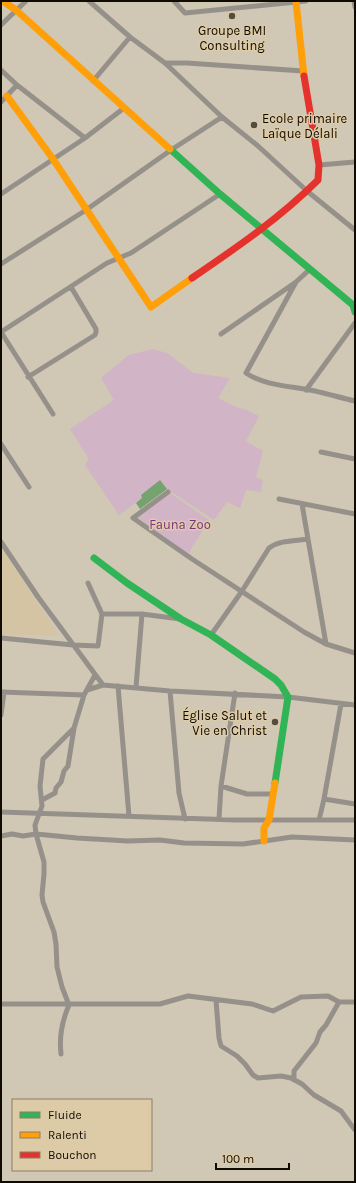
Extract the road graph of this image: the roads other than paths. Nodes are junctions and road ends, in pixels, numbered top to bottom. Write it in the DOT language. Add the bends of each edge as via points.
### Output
graph roads {
  1 [pos="3,1"];
  2 [pos="26,1"];
  3 [pos="89,1"];
  4 [pos="174,1"];
  5 [pos="304,1"];
  6 [pos="354,1"];
  7 [pos="296,2"];
  8 [pos="246,4"];
  9 [pos="355,8"];
  10 [pos="16,10"];
  11 [pos="1,25"];
  12 [pos="130,36"];
  13 [pos="165,63"];
  14 [pos="1,70"];
  15 [pos="303,71"];
  16 [pos="93,80"];
  17 [pos="17,85"];
  18 [pos="7,96"];
  19 [pos="1,102"];
  20 [pos="124,108"];
  21 [pos="222,117"];
  22 [pos="85,138"];
  23 [pos="171,150"];
  24 [pos="53,159"];
  25 [pos="355,162"];
  26 [pos="319,165"];
  27 [pos="307,191"];
  28 [pos="1,194"];
  29 [pos="220,194"];
  30 [pos="86,210"];
  31 [pos="262,229"];
  32 [pos="355,230"];
  33 [pos="118,259"];
  34 [pos="1,264"];
  35 [pos="309,270"];
  36 [pos="296,282"];
  37 [pos="71,288"];
  38 [pos="355,312"];
  39 [pos="355,323"];
  40 [pos="221,334"];
  41 [pos="28,377"];
  42 [pos="306,390"];
  43 [pos="355,401"];
  44 [pos="53,414"];
  45 [pos="1,444"];
  46 [pos="321,452"];
  47 [pos="355,459"];
  48 [pos="29,487"];
  49 [pos="168,492"];
  50 [pos="279,499"];
  51 [pos="302,504"];
  52 [pos="355,514"];
  53 [pos="308,539"];
  54 [pos="2,544"];
  55 [pos="94,558"];
  56 [pos="88,583"];
  57 [pos="242,591"];
  58 [pos="102,614"];
  59 [pos="142,614"];
  60 [pos="181,619"];
  61 [pos="211,635"];
  62 [pos="1,638"];
  63 [pos="326,644"];
  64 [pos="73,645"];
  65 [pos="355,653"];
  66 [pos="95,675"];
  67 [pos="103,685"];
  68 [pos="118,686"];
  69 [pos="136,687"];
  70 [pos="170,691"];
  71 [pos="3,692"];
  72 [pos="86,692"];
  73 [pos="235,693"];
  74 [pos="288,697"];
  75 [pos="341,704"];
  76 [pos="355,705"];
  77 [pos="1,715"];
  78 [pos="74,728"];
  79 [pos="221,786"];
  80 [pos="273,794"];
  81 [pos="324,799"];
  82 [pos="42,800"];
  83 [pos="355,804"];
  84 [pos="1,812"];
  85 [pos="40,813"];
  86 [pos="129,816"];
  87 [pos="185,818"];
  88 [pos="219,819"];
  89 [pos="269,820"];
  90 [pos="319,820"];
  91 [pos="355,820"];
  92 [pos="36,834"];
  93 [pos="1,836"];
  94 [pos="355,840"];
  95 [pos="264,841"];
  96 [pos="216,1000"];
  97 [pos="339,1002"];
  98 [pos="355,1002"];
  99 [pos="1,1004"];
  100 [pos="69,1005"];
  101 [pos="61,1054"];
  102 [pos="294,1080"];
  103 [pos="355,1130"];
  1 -- 10 [label="street"];
  2 -- 10 [label="street"];
  3 -- 12 [label="street"];
  4 -- 8 [label="street" via="185,13"];
  5 -- 7 [label="street"];
  6 -- 9 [label="street"];
  7 -- 8 [label="street"];
  7 -- 15 [label="street"];
  10 -- 11 [label="street"];
  10 -- 16 [label="street"];
  12 -- 13 [label="street"];
  12 -- 16 [label="street"];
  13 -- 15 [label="street"];
  13 -- 21 [label="street"];
  14 -- 17 [label="street"];
  15 -- 26 [label="street"];
  16 -- 20 [label="street"];
  17 -- 18 [label="street"];
  17 -- 22 [label="street"];
  18 -- 19 [label="street"];
  18 -- 24 [label="street"];
  20 -- 22 [label="street"];
  20 -- 23 [label="street"];
  21 -- 23 [label="street"];
  21 -- 27 [label="street"];
  22 -- 24 [label="street"];
  23 -- 29 [label="street"];
  23 -- 30 [label="street"];
  24 -- 28 [label="street"];
  24 -- 30 [label="street"];
  25 -- 26 [label="street"];
  26 -- 27 [label="street" via="318,180"];
  27 -- 31 [label="street"];
  27 -- 32 [label="street"];
  29 -- 31 [label="street"];
  29 -- 33 [label="street"];
  30 -- 33 [label="street"];
  30 -- 34 [label="street"];
  31 -- 33 [label="street" via="151,306"];
  31 -- 35 [label="street"];
  33 -- 37 [label="street" via="107,263"];
  35 -- 36 [label="street"];
  35 -- 38 [label="street" via="353,305"];
  36 -- 40 [label="street"];
  36 -- 42 [label="street" via="246,373 254,378"];
  37 -- 41 [label="street" via="96,329 95,335"];
  37 -- 41 [label="street" via="1,332"];
  39 -- 42 [label="street"];
  41 -- 44 [label="street"];
  42 -- 43 [label="street"];
  45 -- 48 [label="street"];
  46 -- 47 [label="street"];
  49 -- 57 [label="street" via="133,518"];
  50 -- 51 [label="street"];
  51 -- 52 [label="street"];
  51 -- 53 [label="street"];
  53 -- 57 [label="street" via="274,544"];
  53 -- 63 [label="street"];
  54 -- 64 [label="street"];
  55 -- 60 [label="street"];
  56 -- 58 [label="street"];
  57 -- 61 [label="street"];
  57 -- 63 [label="street"];
  58 -- 59 [label="street"];
  58 -- 64 [label="street" via="98,646"];
  59 -- 60 [label="street"];
  59 -- 69 [label="street"];
  60 -- 61 [label="street"];
  61 -- 74 [label="street" via="275,679"];
  62 -- 64 [label="street"];
  63 -- 65 [label="street"];
  64 -- 66 [label="street"];
  66 -- 67 [label="street"];
  66 -- 72 [label="street"];
  67 -- 68 [label="street"];
  67 -- 72 [label="street"];
  68 -- 69 [label="street"];
  68 -- 86 [label="street"];
  69 -- 70 [label="street"];
  70 -- 73 [label="street"];
  70 -- 87 [label="street" via="179,793"];
  71 -- 72 [label="street"];
  71 -- 77 [label="street"];
  72 -- 78 [label="street"];
  73 -- 74 [label="street"];
  73 -- 79 [label="street"];
  74 -- 75 [label="street"];
  74 -- 80 [label="street"];
  75 -- 76 [label="street"];
  75 -- 81 [label="street"];
  78 -- 82 [label="street" via="68,766 61,782 55,793"];
  78 -- 82 [label="street" via="43,759 40,786"];
  79 -- 80 [label="street" via="247,794"];
  79 -- 88 [label="street"];
  80 -- 89 [label="street"];
  81 -- 83 [label="street"];
  81 -- 90 [label="street"];
  82 -- 85 [label="street"];
  84 -- 85 [label="street"];
  85 -- 86 [label="street"];
  85 -- 92 [label="street" via="35,825"];
  86 -- 87 [label="street"];
  87 -- 88 [label="street"];
  88 -- 89 [label="street"];
  89 -- 90 [label="street"];
  89 -- 95 [label="street" via="264,828"];
  90 -- 91 [label="street"];
  92 -- 93 [label="street"];
  92 -- 95 [label="street" via="184,843 243,844"];
  92 -- 100 [label="street" via="44,862 43,902 54,932 57,967"];
  94 -- 95 [label="street" via="292,837"];
  96 -- 97 [label="street" via="252,1004 273,1011 301,997 328,996"];
  96 -- 100 [label="street" via="188,996 160,1004"];
  96 -- 102 [label="street" via="221,1046 237,1056 258,1078 281,1076"];
  97 -- 98 [label="street"];
  97 -- 102 [label="street" via="316,1042 294,1071"];
  99 -- 100 [label="street"];
  100 -- 101 [label="street" via="60,1035"];
  102 -- 103 [label="street" via="341,1111"];
}
